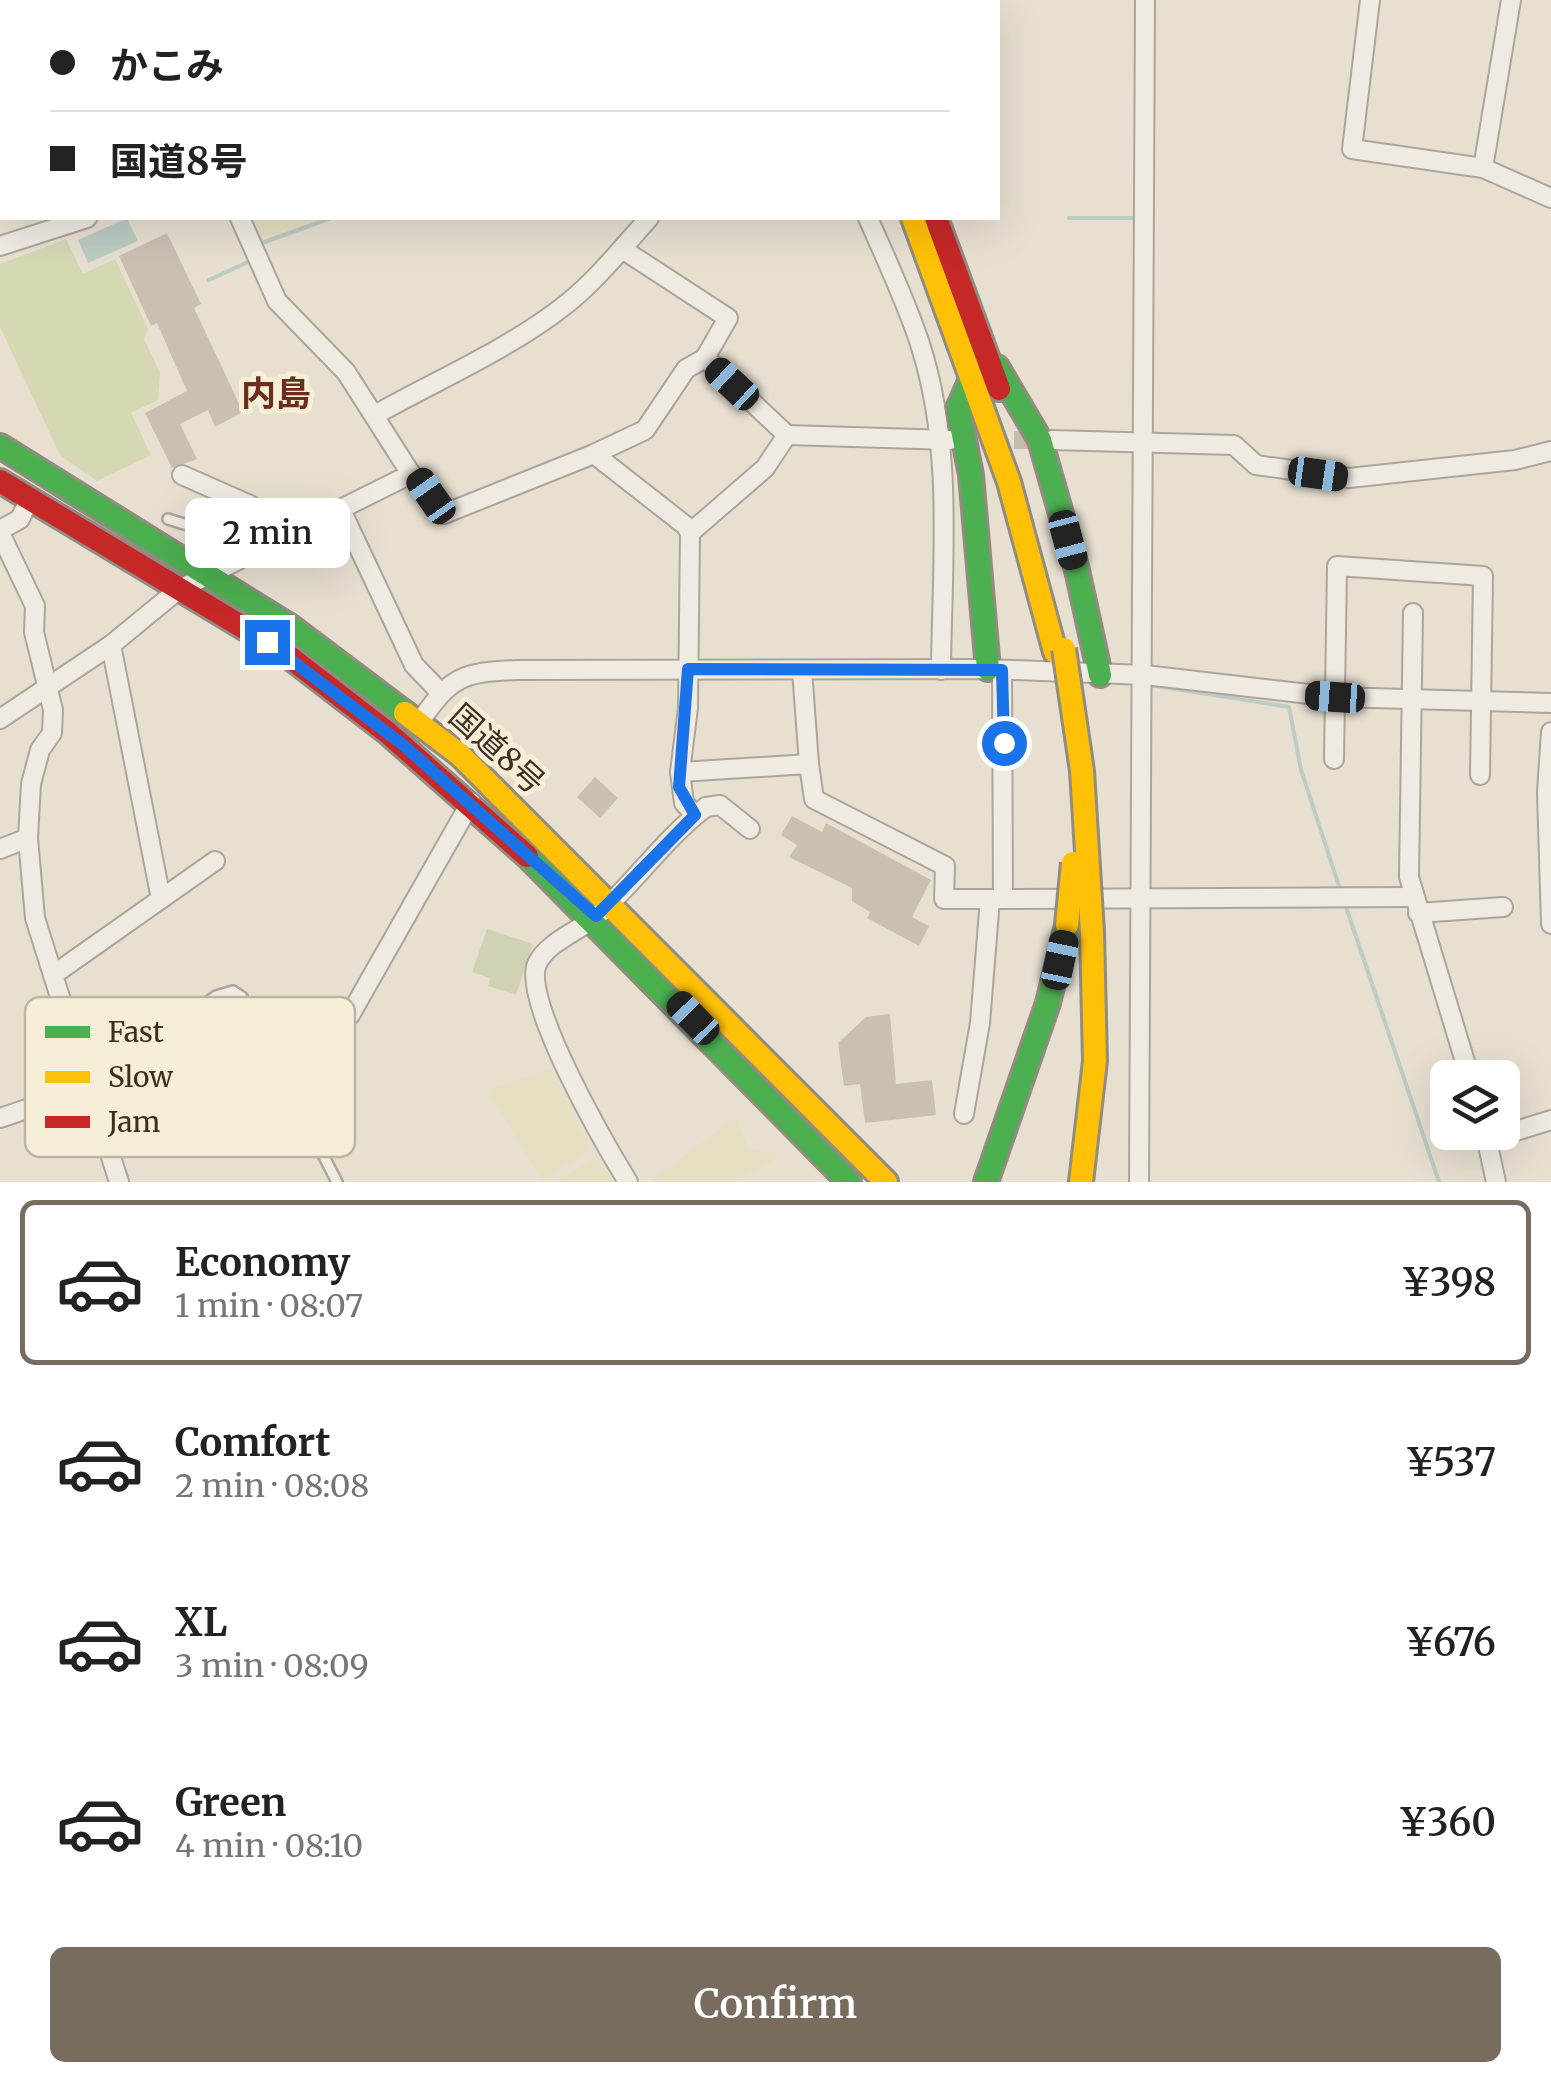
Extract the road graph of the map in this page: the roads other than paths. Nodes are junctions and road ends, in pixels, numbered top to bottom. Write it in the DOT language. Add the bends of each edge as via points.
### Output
graph roads {
  1 [pos="1145,0"];
  2 [pos="1370,0"];
  3 [pos="1511,0"];
  4 [pos="1483,168"];
  5 [pos="1551,198"];
  6 [pos="82,220"];
  7 [pos="241,220"];
  8 [pos="869,220"];
  9 [pos="914,220"];
  10 [pos="937,220"];
  11 [pos="945,220"];
  12 [pos="642,225"];
  13 [pos="0,246"];
  14 [pos="622,248"];
  15 [pos="968,295"];
  16 [pos="981,333"];
  17 [pos="705,358"];
  18 [pos="973,375"];
  19 [pos="375,415"];
  20 [pos="788,436"];
  21 [pos="948,440"];
  22 [pos="1052,440"];
  23 [pos="1149,442"];
  24 [pos="0,446"];
  25 [pos="1551,452"];
  26 [pos="594,454"];
  27 [pos="411,474"];
  28 [pos="182,475"];
  29 [pos="0,481"];
  30 [pos="29,500"];
  31 [pos="342,512"];
  32 [pos="260,518"];
  33 [pos="168,519"];
  34 [pos="0,532"];
  35 [pos="690,532"];
  36 [pos="272,543"];
  37 [pos="206,576"];
  38 [pos="178,590"];
  39 [pos="1412,613"];
  40 [pos="111,644"];
  41 [pos="1060,650"];
  42 [pos="688,669"];
  43 [pos="802,670"];
  44 [pos="941,670"];
  45 [pos="995,670"];
  46 [pos="1100,675"];
  47 [pos="1147,676"];
  48 [pos="47,688"];
  49 [pos="440,692"];
  50 [pos="1335,697"];
  51 [pos="1411,700"];
  52 [pos="1480,702"];
  53 [pos="1551,703"];
  54 [pos="0,719"];
  55 [pos="419,723"];
  56 [pos="1551,732"];
  57 [pos="1334,759"];
  58 [pos="809,764"];
  59 [pos="680,772"];
  60 [pos="1480,775"];
  61 [pos="1549,792"];
  62 [pos="472,802"];
  63 [pos="695,815"];
  64 [pos="750,829"];
  65 [pos="28,838"];
  66 [pos="0,849"];
  67 [pos="215,861"];
  68 [pos="1138,897"];
  69 [pos="162,898"];
  70 [pos="996,899"];
  71 [pos="1416,905"];
  72 [pos="1504,907"];
  73 [pos="603,909"];
  74 [pos="1551,924"];
  75 [pos="53,975"];
  76 [pos="60,997"];
  77 [pos="215,997"];
  78 [pos="242,997"];
  79 [pos="355,1006"];
  80 [pos="1464,1060"];
  81 [pos="25,1110"];
  82 [pos="964,1114"];
  83 [pos="0,1118"];
  84 [pos="1551,1120"];
  85 [pos="1520,1128"];
  86 [pos="1489,1150"];
  87 [pos="111,1157"];
  88 [pos="324,1157"];
  89 [pos="1082,1181"];
  90 [pos="119,1182"];
  91 [pos="337,1182"];
  92 [pos="628,1182"];
  93 [pos="849,1182"];
  94 [pos="886,1182"];
  95 [pos="986,1182"];
  96 [pos="1138,1182"];
  97 [pos="1496,1182"];
  1 -- 23 [label="street"];
  2 -- 4 [label="street" via="1352,149"];
  3 -- 4 [label="street"];
  4 -- 5 [label="street"];
  6 -- 13 [label="street"];
  7 -- 19 [label="street" via="277,302 346,372"];
  8 -- 21 [label="street" via="922,347"];
  9 -- 18 [label="highway"];
  10 -- 15 [label="highway"];
  11 -- 15 [label="highway"];
  12 -- 14 [label="street"];
  14 -- 17 [label="street" via="728,318"];
  14 -- 19 [label="street" via="596,279 536,326"];
  15 -- 16 [label="highway"];
  16 -- 41 [label="highway" via="1031,500"];
  16 -- 46 [label="highway" via="1040,440"];
  17 -- 20 [label="street"];
  17 -- 26 [label="street" via="686,369 646,430"];
  18 -- 41 [label="highway"];
  18 -- 45 [label="highway" via="958,409"];
  19 -- 27 [label="street"];
  20 -- 21 [label="street"];
  20 -- 35 [label="street" via="764,468"];
  21 -- 44 [label="street"];
  22 -- 23 [label="street"];
  23 -- 25 [label="street" via="1234,445 1256,465 1349,478"];
  23 -- 47 [label="street"];
  24 -- 37 [label="highway, 国道8号"];
  26 -- 27 [label="street" via="444,514"];
  26 -- 35 [label="street"];
  27 -- 31 [label="street"];
  28 -- 32 [label="street" via="250,505"];
  29 -- 30 [label="highway, 国道8号"];
  30 -- 34 [label="street" via="20,518"];
  30 -- 38 [label="highway, 国道8号"];
  31 -- 36 [label="street"];
  31 -- 49 [label="street" via="414,665"];
  32 -- 33 [label="lane" via="206,531"];
  32 -- 36 [label="street"];
  34 -- 48 [label="street" via="35,606"];
  35 -- 42 [label="street"];
  36 -- 37 [label="street"];
  37 -- 38 [label="street"];
  37 -- 55 [label="highway, 国道8号" via="291,627"];
  38 -- 40 [label="street"];
  38 -- 62 [label="highway, 国道8号" via="313,674"];
  39 -- 51 [label="street"];
  40 -- 48 [label="street"];
  40 -- 69 [label="street"];
  41 -- 89 [label="highway, bridge" via="1084,787 1092,932 1095,1061"];
  41 -- 95 [label="highway, bridge" via="1073,826 1067,925 1048,1003"];
  42 -- 43 [label="street"];
  42 -- 49 [label="street" via="477,672"];
  42 -- 59 [label="street"];
  43 -- 44 [label="street"];
  43 -- 58 [label="street"];
  44 -- 45 [label="street"];
  45 -- 46 [label="street"];
  45 -- 70 [label="street"];
  46 -- 47 [label="street"];
  47 -- 50 [label="street"];
  47 -- 68 [label="street"];
  48 -- 54 [label="street"];
  48 -- 65 [label="street" via="52,734 31,784"];
  49 -- 55 [label="street"];
  50 -- 51 [label="street"];
  50 -- 52 [label="street" via="1337,566 1483,576"];
  50 -- 57 [label="street"];
  51 -- 52 [label="street"];
  51 -- 71 [label="street" via="1407,837"];
  52 -- 53 [label="street"];
  52 -- 60 [label="street"];
  55 -- 73 [label="highway, 国道8号" via="492,785"];
  56 -- 61 [label="street"];
  58 -- 59 [label="street"];
  58 -- 70 [label="street" via="814,799 945,866 944,899"];
  59 -- 63 [label="street" via="684,803"];
  61 -- 74 [label="street"];
  62 -- 73 [label="highway, 国道8号"];
  62 -- 79 [label="street"];
  63 -- 64 [label="street" via="720,805"];
  63 -- 73 [label="street"];
  65 -- 66 [label="street"];
  65 -- 75 [label="street" via="36,918"];
  67 -- 69 [label="street"];
  68 -- 70 [label="street"];
  68 -- 71 [label="street" via="1344,897"];
  68 -- 96 [label="street"];
  69 -- 75 [label="street"];
  70 -- 82 [label="street"];
  71 -- 72 [label="street"];
  71 -- 80 [label="street"];
  73 -- 92 [label="street" via="550,948 537,965 534,987 566,1071"];
  73 -- 93 [label="highway, 国道8号"];
  73 -- 94 [label="highway, 国道8号"];
  75 -- 76 [label="street"];
  77 -- 78 [label="lane" via="233,991"];
  81 -- 83 [label="street"];
  84 -- 85 [label="street"];
  86 -- 97 [label="street"];
  87 -- 90 [label="street"];
  88 -- 91 [label="lane"];
}
